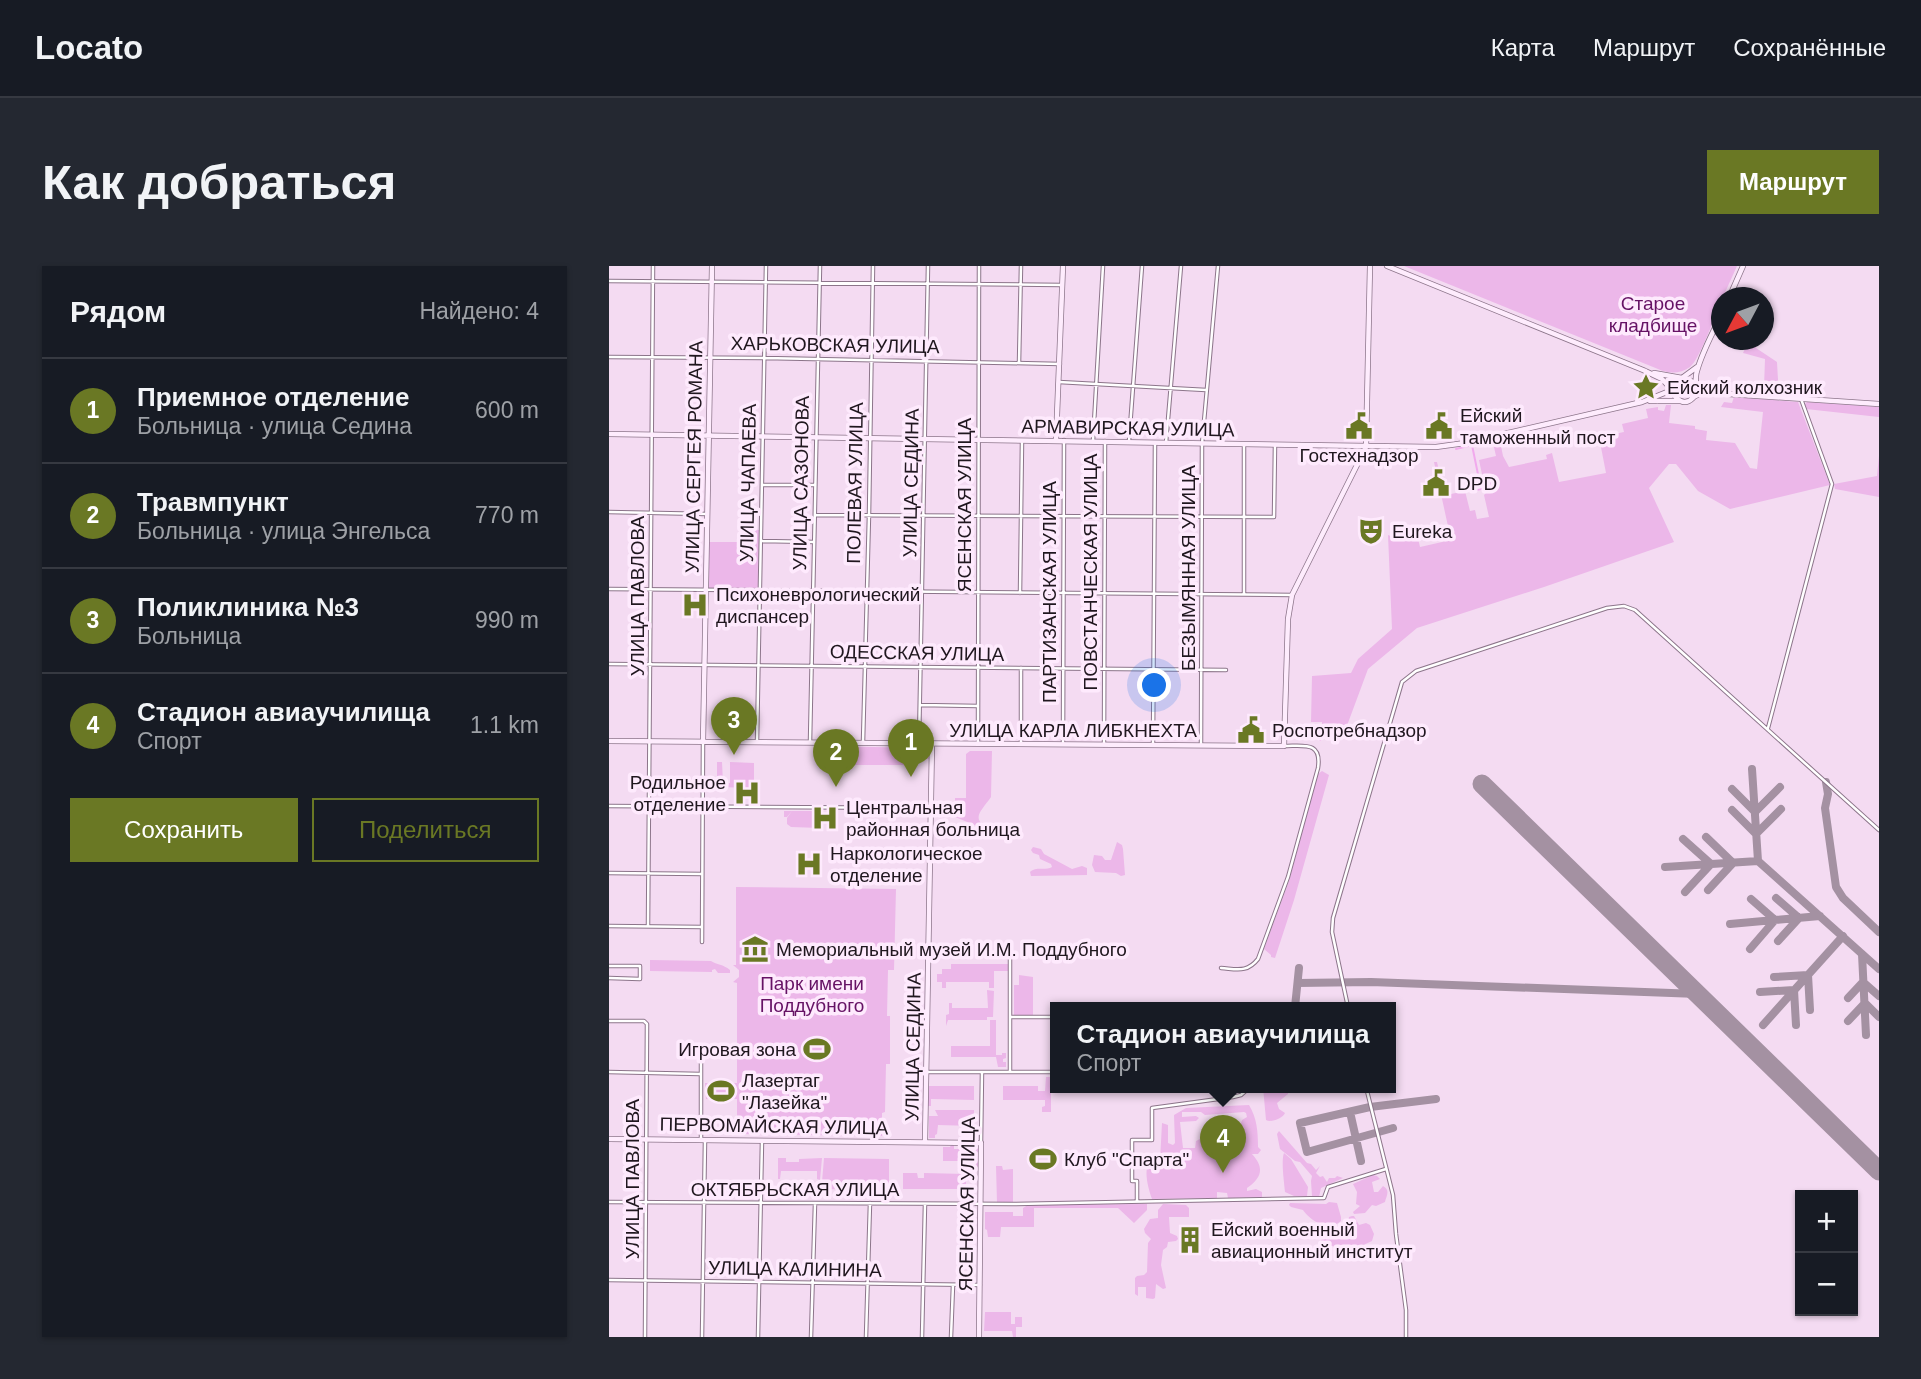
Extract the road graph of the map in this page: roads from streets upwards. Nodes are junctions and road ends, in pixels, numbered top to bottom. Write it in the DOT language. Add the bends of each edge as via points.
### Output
graph roads {
  1 [pos="653,266"];
  2 [pos="712,266"];
  3 [pos="766,266"];
  4 [pos="820,266"];
  5 [pos="873,266"];
  6 [pos="929,266"];
  7 [pos="979,266"];
  8 [pos="1021,266"];
  9 [pos="1063,266"];
  10 [pos="1103,266"];
  11 [pos="1142,266"];
  12 [pos="1181,266"];
  13 [pos="1219,266"];
  14 [pos="1370,266"];
  15 [pos="1387,266"];
  16 [pos="1743,266"];
  17 [pos="609,281"];
  18 [pos="653,281"];
  19 [pos="712,282"];
  20 [pos="766,284"];
  21 [pos="820,284"];
  22 [pos="872,284"];
  23 [pos="928,285"];
  24 [pos="978,285"];
  25 [pos="1021,285"];
  26 [pos="1062,285"];
  27 [pos="1734,287"];
  28 [pos="1711,337"];
  29 [pos="609,357"];
  30 [pos="653,357"];
  31 [pos="711,358"];
  32 [pos="765,358"];
  33 [pos="818,359"];
  34 [pos="872,360"];
  35 [pos="927,361"];
  36 [pos="978,362"];
  37 [pos="1019,363"];
  38 [pos="1060,364"];
  39 [pos="1699,364"];
  40 [pos="1643,370"];
  41 [pos="1682,378"];
  42 [pos="1059,382"];
  43 [pos="1096,384"];
  44 [pos="1694,384"];
  45 [pos="1133,386"];
  46 [pos="1171,388"];
  47 [pos="1207,390"];
  48 [pos="1672,390"];
  49 [pos="1713,393"];
  50 [pos="1692,398"];
  51 [pos="1800,398"];
  52 [pos="1642,401"];
  53 [pos="1682,401"];
  54 [pos="1879,404"];
  55 [pos="609,434"];
  56 [pos="652,434"];
  57 [pos="709,435"];
  58 [pos="762,436"];
  59 [pos="816,437"];
  60 [pos="871,437"];
  61 [pos="926,438"];
  62 [pos="978,439"];
  63 [pos="1022,439"];
  64 [pos="1056,440"];
  65 [pos="1063,440"];
  66 [pos="1093,441"];
  67 [pos="1105,441"];
  68 [pos="1129,442"];
  69 [pos="1155,442"];
  70 [pos="1167,443"];
  71 [pos="1202,444"];
  72 [pos="1244,444"];
  73 [pos="1275,445"];
  74 [pos="1366,447"];
  75 [pos="762,485"];
  76 [pos="815,485"];
  77 [pos="609,512"];
  78 [pos="652,513"];
  79 [pos="707,514"];
  80 [pos="814,515"];
  81 [pos="869,515"];
  82 [pos="924,516"];
  83 [pos="978,516"];
  84 [pos="1021,516"];
  85 [pos="1063,516"];
  86 [pos="1105,516"];
  87 [pos="1155,517"];
  88 [pos="1202,517"];
  89 [pos="1244,517"];
  90 [pos="761,541"];
  91 [pos="814,542"];
  92 [pos="609,589"];
  93 [pos="651,589"];
  94 [pos="706,590"];
  95 [pos="760,590"];
  96 [pos="813,591"];
  97 [pos="867,592"];
  98 [pos="922,592"];
  99 [pos="978,593"];
  100 [pos="1020,593"];
  101 [pos="1063,593"];
  102 [pos="1104,593"];
  103 [pos="1154,594"];
  104 [pos="1244,594"];
  105 [pos="1202,595"];
  106 [pos="1292,595"];
  107 [pos="609,664"];
  108 [pos="650,665"];
  109 [pos="704,665"];
  110 [pos="758,666"];
  111 [pos="812,666"];
  112 [pos="865,667"];
  113 [pos="921,667"];
  114 [pos="978,668"];
  115 [pos="1021,668"];
  116 [pos="1063,669"];
  117 [pos="1104,669"];
  118 [pos="1153,670"];
  119 [pos="1202,670"];
  120 [pos="1226,670"];
  121 [pos="920,705"];
  122 [pos="978,706"];
  123 [pos="1768,729"];
  124 [pos="609,741"];
  125 [pos="650,741"];
  126 [pos="703,742"];
  127 [pos="757,742"];
  128 [pos="810,743"];
  129 [pos="863,743"];
  130 [pos="919,743"];
  131 [pos="932,743"];
  132 [pos="978,744"];
  133 [pos="1021,744"];
  134 [pos="1063,744"];
  135 [pos="1104,745"];
  136 [pos="1153,745"];
  137 [pos="1201,746"];
  138 [pos="1284,746"];
  139 [pos="609,806"];
  140 [pos="649,807"];
  141 [pos="702,807"];
  142 [pos="931,808"];
  143 [pos="1879,830"];
  144 [pos="609,873"];
  145 [pos="649,874"];
  146 [pos="702,874"];
  147 [pos="609,926"];
  148 [pos="648,926"];
  149 [pos="702,927"];
  150 [pos="702,942"];
  151 [pos="1010,948"];
  152 [pos="609,966"];
  153 [pos="1221,968"];
  154 [pos="609,978"];
  155 [pos="1346,1002"];
  156 [pos="1010,1017"];
  157 [pos="1050,1017"];
  158 [pos="609,1021"];
  159 [pos="701,1047"];
  160 [pos="927,1072"];
  161 [pos="982,1072"];
  162 [pos="1010,1072"];
  163 [pos="1050,1072"];
  164 [pos="609,1073"];
  165 [pos="647,1073"];
  166 [pos="701,1074"];
  167 [pos="1244,1093"];
  168 [pos="1367,1093"];
  169 [pos="609,1139"];
  170 [pos="646,1139"];
  171 [pos="703,1139"];
  172 [pos="762,1140"];
  173 [pos="925,1142"];
  174 [pos="981,1143"];
  175 [pos="1386,1169"];
  176 [pos="1137,1201"];
  177 [pos="609,1202"];
  178 [pos="646,1202"];
  179 [pos="704,1202"];
  180 [pos="761,1203"];
  181 [pos="815,1203"];
  182 [pos="870,1203"];
  183 [pos="925,1204"];
  184 [pos="981,1204"];
  185 [pos="609,1280"];
  186 [pos="646,1281"];
  187 [pos="703,1282"];
  188 [pos="759,1282"];
  189 [pos="813,1283"];
  190 [pos="868,1284"];
  191 [pos="924,1284"];
  192 [pos="953,1285"];
  193 [pos="980,1285"];
  194 [pos="645,1337"];
  195 [pos="702,1337"];
  196 [pos="758,1337"];
  197 [pos="811,1337"];
  198 [pos="866,1337"];
  199 [pos="922,1337"];
  200 [pos="951,1337"];
  201 [pos="979,1337"];
  202 [pos="1406,1337"];
  1 -- 18 [label="street, УЛИЦА ПАВЛОВА"];
  2 -- 19 [label="street, УЛИЦА СЕРГЕЯ РОМАНА"];
  3 -- 20 [label="street, УЛИЦА ЧАПАЕВА"];
  4 -- 21 [label="street, УЛИЦА САЗОНОВА"];
  5 -- 22 [label="street, ПОЛЕВАЯ УЛИЦА"];
  6 -- 23 [label="street, УЛИЦА СЕДИНА"];
  7 -- 24 [label="street, ЯСЕНСКАЯ УЛИЦА"];
  8 -- 25 [label="street"];
  9 -- 26 [label="street"];
  10 -- 43 [label="street, ПОВСТАНЧЕСКАЯ УЛИЦА"];
  11 -- 45 [label="street"];
  12 -- 46 [label="street"];
  13 -- 47 [label="street, БЕЗЫМЯННАЯ УЛИЦА"];
  14 -- 74 [label="street"];
  15 -- 40 [label="street"];
  16 -- 27 [label="street"];
  17 -- 18 [label="street"];
  18 -- 19 [label="street"];
  18 -- 30 [label="street, УЛИЦА ПАВЛОВА"];
  19 -- 20 [label="street"];
  19 -- 31 [label="street, УЛИЦА СЕРГЕЯ РОМАНА"];
  20 -- 21 [label="street"];
  20 -- 32 [label="street, УЛИЦА ЧАПАЕВА"];
  21 -- 22 [label="street"];
  21 -- 33 [label="street, УЛИЦА САЗОНОВА"];
  22 -- 23 [label="street"];
  22 -- 34 [label="street, ПОЛЕВАЯ УЛИЦА"];
  23 -- 24 [label="street"];
  23 -- 35 [label="street, УЛИЦА СЕДИНА"];
  24 -- 25 [label="street"];
  24 -- 36 [label="street, ЯСЕНСКАЯ УЛИЦА"];
  25 -- 26 [label="street"];
  25 -- 37 [label="street"];
  26 -- 38 [label="street"];
  28 -- 39 [label="street"];
  29 -- 30 [label="street, ХАРЬКОВСКАЯ УЛИЦА"];
  30 -- 31 [label="street, ХАРЬКОВСКАЯ УЛИЦА"];
  30 -- 56 [label="street, УЛИЦА ПАВЛОВА"];
  31 -- 32 [label="street, ХАРЬКОВСКАЯ УЛИЦА"];
  31 -- 57 [label="street, УЛИЦА СЕРГЕЯ РОМАНА"];
  32 -- 33 [label="street, ХАРЬКОВСКАЯ УЛИЦА"];
  32 -- 58 [label="street, УЛИЦА ЧАПАЕВА"];
  33 -- 34 [label="street, ХАРЬКОВСКАЯ УЛИЦА"];
  33 -- 59 [label="street, УЛИЦА САЗОНОВА"];
  34 -- 35 [label="street, ХАРЬКОВСКАЯ УЛИЦА"];
  34 -- 60 [label="street, ПОЛЕВАЯ УЛИЦА"];
  35 -- 36 [label="street, ХАРЬКОВСКАЯ УЛИЦА"];
  35 -- 61 [label="street, УЛИЦА СЕДИНА"];
  36 -- 37 [label="street, ХАРЬКОВСКАЯ УЛИЦА"];
  36 -- 62 [label="street, ЯСЕНСКАЯ УЛИЦА"];
  37 -- 38 [label="street, ХАРЬКОВСКАЯ УЛИЦА"];
  38 -- 42 [label="street"];
  39 -- 41 [label="street"];
  39 -- 44 [label="street"];
  40 -- 41 [label="street"];
  40 -- 48 [label="street"];
  41 -- 44 [label="street"];
  41 -- 48 [label="street"];
  42 -- 43 [label="street"];
  42 -- 64 [label="street"];
  43 -- 45 [label="street"];
  43 -- 66 [label="street, ПОВСТАНЧЕСКАЯ УЛИЦА"];
  44 -- 49 [label="street"];
  44 -- 50 [label="street"];
  45 -- 46 [label="street"];
  45 -- 68 [label="street"];
  46 -- 47 [label="street"];
  46 -- 70 [label="street"];
  47 -- 71 [label="street, БЕЗЫМЯННАЯ УЛИЦА"];
  48 -- 52 [label="street, АРМАВИРСКАЯ УЛИЦА"];
  48 -- 53 [label="street"];
  49 -- 50 [label="street"];
  49 -- 51 [label="street"];
  50 -- 53 [label="street"];
  51 -- 54 [label="street"];
  51 -- 123 [label="street" via="1832,484"];
  52 -- 53 [label="street, АРМАВИРСКАЯ УЛИЦА"];
  52 -- 74 [label="street, АРМАВИРСКАЯ УЛИЦА" via="1453,446"];
  55 -- 56 [label="street, АРМАВИРСКАЯ УЛИЦА"];
  56 -- 57 [label="street, АРМАВИРСКАЯ УЛИЦА"];
  56 -- 78 [label="street, УЛИЦА ПАВЛОВА"];
  57 -- 58 [label="street, АРМАВИРСКАЯ УЛИЦА"];
  57 -- 79 [label="street, УЛИЦА СЕРГЕЯ РОМАНА"];
  58 -- 59 [label="street, АРМАВИРСКАЯ УЛИЦА"];
  58 -- 75 [label="street, УЛИЦА ЧАПАЕВА"];
  59 -- 60 [label="street, АРМАВИРСКАЯ УЛИЦА"];
  59 -- 76 [label="street, УЛИЦА САЗОНОВА"];
  60 -- 61 [label="street, АРМАВИРСКАЯ УЛИЦА"];
  60 -- 81 [label="street, ПОЛЕВАЯ УЛИЦА"];
  61 -- 62 [label="street, АРМАВИРСКАЯ УЛИЦА"];
  61 -- 82 [label="street, УЛИЦА СЕДИНА"];
  62 -- 63 [label="street, АРМАВИРСКАЯ УЛИЦА"];
  62 -- 83 [label="street, ЯСЕНСКАЯ УЛИЦА"];
  63 -- 64 [label="street, АРМАВИРСКАЯ УЛИЦА"];
  63 -- 84 [label="street"];
  64 -- 65 [label="street, АРМАВИРСКАЯ УЛИЦА"];
  65 -- 66 [label="street, АРМАВИРСКАЯ УЛИЦА"];
  65 -- 85 [label="street, ПАРТИЗАНСКАЯ УЛИЦА"];
  66 -- 67 [label="street, АРМАВИРСКАЯ УЛИЦА"];
  67 -- 68 [label="street, АРМАВИРСКАЯ УЛИЦА"];
  67 -- 86 [label="street, ПОВСТАНЧЕСКАЯ УЛИЦА"];
  68 -- 69 [label="street, АРМАВИРСКАЯ УЛИЦА"];
  69 -- 70 [label="street, АРМАВИРСКАЯ УЛИЦА"];
  69 -- 87 [label="street"];
  70 -- 71 [label="street, АРМАВИРСКАЯ УЛИЦА"];
  71 -- 72 [label="street, АРМАВИРСКАЯ УЛИЦА"];
  71 -- 88 [label="street, БЕЗЫМЯННАЯ УЛИЦА"];
  72 -- 73 [label="street, АРМАВИРСКАЯ УЛИЦА"];
  72 -- 89 [label="street"];
  73 -- 74 [label="street, АРМАВИРСКАЯ УЛИЦА"];
  73 -- 89 [label="street" via="1274,517"];
  74 -- 106 [label="street"];
  75 -- 76 [label="street"];
  75 -- 90 [label="street, УЛИЦА ЧАПАЕВА"];
  76 -- 80 [label="street, УЛИЦА САЗОНОВА"];
  77 -- 78 [label="street"];
  78 -- 79 [label="street"];
  78 -- 93 [label="street, УЛИЦА ПАВЛОВА"];
  79 -- 94 [label="street, УЛИЦА СЕРГЕЯ РОМАНА"];
  80 -- 81 [label="street"];
  80 -- 91 [label="street, УЛИЦА САЗОНОВА"];
  81 -- 82 [label="street"];
  81 -- 97 [label="street, ПОЛЕВАЯ УЛИЦА"];
  82 -- 83 [label="street"];
  82 -- 98 [label="street, УЛИЦА СЕДИНА"];
  83 -- 84 [label="street"];
  83 -- 99 [label="street, ЯСЕНСКАЯ УЛИЦА"];
  84 -- 85 [label="street"];
  84 -- 100 [label="street"];
  85 -- 86 [label="street"];
  85 -- 101 [label="street, ПАРТИЗАНСКАЯ УЛИЦА"];
  86 -- 87 [label="street"];
  86 -- 102 [label="street, ПОВСТАНЧЕСКАЯ УЛИЦА"];
  87 -- 88 [label="street"];
  87 -- 103 [label="street"];
  88 -- 89 [label="street"];
  88 -- 105 [label="street, БЕЗЫМЯННАЯ УЛИЦА"];
  89 -- 104 [label="street"];
  90 -- 91 [label="street"];
  90 -- 95 [label="street, УЛИЦА ЧАПАЕВА"];
  91 -- 96 [label="street, УЛИЦА САЗОНОВА"];
  92 -- 93 [label="street"];
  93 -- 94 [label="street"];
  93 -- 108 [label="street, УЛИЦА ПАВЛОВА"];
  94 -- 95 [label="street"];
  94 -- 109 [label="street, УЛИЦА СЕРГЕЯ РОМАНА"];
  95 -- 96 [label="street"];
  95 -- 110 [label="street, УЛИЦА ЧАПАЕВА"];
  96 -- 97 [label="street"];
  96 -- 111 [label="street, УЛИЦА САЗОНОВА"];
  97 -- 98 [label="street"];
  97 -- 112 [label="street, ПОЛЕВАЯ УЛИЦА"];
  98 -- 99 [label="street"];
  98 -- 113 [label="street, УЛИЦА СЕДИНА"];
  99 -- 100 [label="street"];
  99 -- 114 [label="street, ЯСЕНСКАЯ УЛИЦА"];
  100 -- 101 [label="street"];
  101 -- 102 [label="street"];
  101 -- 116 [label="street, ПАРТИЗАНСКАЯ УЛИЦА"];
  102 -- 103 [label="street"];
  102 -- 117 [label="street, ПОВСТАНЧЕСКАЯ УЛИЦА"];
  103 -- 105 [label="street"];
  103 -- 118 [label="street"];
  104 -- 105 [label="street"];
  104 -- 106 [label="street"];
  105 -- 119 [label="street, БЕЗЫМЯННАЯ УЛИЦА"];
  106 -- 138 [label="street"];
  107 -- 108 [label="street, ОДЕССКАЯ УЛИЦА"];
  108 -- 109 [label="street, ОДЕССКАЯ УЛИЦА"];
  108 -- 125 [label="street, УЛИЦА ПАВЛОВА"];
  109 -- 110 [label="street, ОДЕССКАЯ УЛИЦА"];
  109 -- 126 [label="street, УЛИЦА СЕРГЕЯ РОМАНА"];
  110 -- 111 [label="street, ОДЕССКАЯ УЛИЦА"];
  110 -- 127 [label="street, УЛИЦА ЧАПАЕВА"];
  111 -- 112 [label="street, ОДЕССКАЯ УЛИЦА"];
  111 -- 128 [label="street, УЛИЦА САЗОНОВА"];
  112 -- 113 [label="street, ОДЕССКАЯ УЛИЦА"];
  112 -- 129 [label="street, ПОЛЕВАЯ УЛИЦА"];
  113 -- 114 [label="street, ОДЕССКАЯ УЛИЦА"];
  113 -- 121 [label="street, УЛИЦА СЕДИНА"];
  114 -- 115 [label="street, ОДЕССКАЯ УЛИЦА"];
  114 -- 122 [label="street, ЯСЕНСКАЯ УЛИЦА"];
  115 -- 116 [label="street, ОДЕССКАЯ УЛИЦА"];
  115 -- 133 [label="street"];
  116 -- 117 [label="street, ОДЕССКАЯ УЛИЦА"];
  116 -- 134 [label="street, ПАРТИЗАНСКАЯ УЛИЦА"];
  117 -- 118 [label="street, ОДЕССКАЯ УЛИЦА"];
  117 -- 135 [label="street, ПОВСТАНЧЕСКАЯ УЛИЦА"];
  118 -- 119 [label="street, ОДЕССКАЯ УЛИЦА"];
  118 -- 136 [label="street"];
  119 -- 120 [label="street, ОДЕССКАЯ УЛИЦА"];
  119 -- 137 [label="street, БЕЗЫМЯННАЯ УЛИЦА"];
  121 -- 122 [label="street"];
  121 -- 130 [label="street, УЛИЦА СЕДИНА"];
  122 -- 132 [label="street, ЯСЕНСКАЯ УЛИЦА"];
  123 -- 143 [label="street"];
  123 -- 155 [label="street" via="1635,610 1624,606 1411,674 1399,690 1333,918"];
  124 -- 125 [label="street, УЛИЦА КАРЛА ЛИБКНЕХТА"];
  125 -- 126 [label="street, УЛИЦА КАРЛА ЛИБКНЕХТА"];
  125 -- 140 [label="street, УЛИЦА ПАВЛОВА"];
  126 -- 127 [label="street, УЛИЦА КАРЛА ЛИБКНЕХТА"];
  126 -- 141 [label="street, УЛИЦА СЕРГЕЯ РОМАНА"];
  127 -- 128 [label="street, УЛИЦА КАРЛА ЛИБКНЕХТА"];
  128 -- 129 [label="street, УЛИЦА КАРЛА ЛИБКНЕХТА"];
  129 -- 130 [label="street, УЛИЦА КАРЛА ЛИБКНЕХТА"];
  130 -- 131 [label="street, УЛИЦА КАРЛА ЛИБКНЕХТА"];
  131 -- 132 [label="street, УЛИЦА КАРЛА ЛИБКНЕХТА"];
  131 -- 142 [label="street, УЛИЦА СЕДИНА"];
  132 -- 133 [label="street, УЛИЦА КАРЛА ЛИБКНЕХТА"];
  133 -- 134 [label="street, УЛИЦА КАРЛА ЛИБКНЕХТА"];
  134 -- 135 [label="street, УЛИЦА КАРЛА ЛИБКНЕХТА"];
  135 -- 136 [label="street, УЛИЦА КАРЛА ЛИБКНЕХТА"];
  136 -- 137 [label="street, УЛИЦА КАРЛА ЛИБКНЕХТА"];
  137 -- 138 [label="street, УЛИЦА КАРЛА ЛИБКНЕХТА"];
  138 -- 153 [label="street, УЛИЦА КАРЛА ЛИБКНЕХТА" via="1312,747 1319,762 1288,877 1258,959 1246,969"];
  139 -- 140 [label="street"];
  140 -- 141 [label="street"];
  140 -- 145 [label="street, УЛИЦА ПАВЛОВА"];
  141 -- 142 [label="street"];
  141 -- 146 [label="street, УЛИЦА СЕРГЕЯ РОМАНА"];
  142 -- 160 [label="street, УЛИЦА СЕДИНА"];
  144 -- 145 [label="street"];
  145 -- 146 [label="street"];
  145 -- 148 [label="street, УЛИЦА ПАВЛОВА"];
  146 -- 149 [label="street, УЛИЦА СЕРГЕЯ РОМАНА"];
  147 -- 148 [label="street"];
  148 -- 149 [label="street"];
  149 -- 150 [label="street, УЛИЦА СЕРГЕЯ РОМАНА"];
  151 -- 156 [label="street"];
  152 -- 154 [label="street" via="640,967 640,979"];
  156 -- 157 [label="street"];
  156 -- 162 [label="street"];
  158 -- 165 [label="street, УЛИЦА ПАВЛОВА" via="646,1022"];
  159 -- 166 [label="street"];
  160 -- 161 [label="street"];
  160 -- 173 [label="street, УЛИЦА СЕДИНА"];
  161 -- 162 [label="street"];
  161 -- 174 [label="street, ЯСЕНСКАЯ УЛИЦА"];
  162 -- 163 [label="street"];
  164 -- 165 [label="street"];
  165 -- 166 [label="street"];
  165 -- 170 [label="street, УЛИЦА ПАВЛОВА"];
  166 -- 171 [label="street"];
  167 -- 176 [label="street" via="1152,1108 1152,1140 1132,1140"];
  168 -- 175 [label="street"];
  169 -- 170 [label="street, ПЕРВОМАЙСКАЯ УЛИЦА"];
  170 -- 171 [label="street, ПЕРВОМАЙСКАЯ УЛИЦА"];
  170 -- 178 [label="street, УЛИЦА ПАВЛОВА"];
  171 -- 172 [label="street, ПЕРВОМАЙСКАЯ УЛИЦА"];
  171 -- 179 [label="street"];
  172 -- 173 [label="street, ПЕРВОМАЙСКАЯ УЛИЦА"];
  172 -- 180 [label="street"];
  173 -- 174 [label="street, ПЕРВОМАЙСКАЯ УЛИЦА"];
  174 -- 184 [label="street, ЯСЕНСКАЯ УЛИЦА"];
  175 -- 176 [label="street, ОКТЯБРЬСКАЯ УЛИЦА" via="1328,1187 1324,1198"];
  175 -- 202 [label="street" via="1393,1195"];
  176 -- 184 [label="street, ОКТЯБРЬСКАЯ УЛИЦА"];
  177 -- 178 [label="street, ОКТЯБРЬСКАЯ УЛИЦА"];
  178 -- 179 [label="street, ОКТЯБРЬСКАЯ УЛИЦА"];
  178 -- 186 [label="street, УЛИЦА ПАВЛОВА"];
  179 -- 180 [label="street, ОКТЯБРЬСКАЯ УЛИЦА"];
  179 -- 187 [label="street"];
  180 -- 181 [label="street, ОКТЯБРЬСКАЯ УЛИЦА"];
  180 -- 188 [label="street"];
  181 -- 182 [label="street, ОКТЯБРЬСКАЯ УЛИЦА"];
  181 -- 189 [label="street"];
  182 -- 183 [label="street, ОКТЯБРЬСКАЯ УЛИЦА"];
  182 -- 190 [label="street"];
  183 -- 184 [label="street, ОКТЯБРЬСКАЯ УЛИЦА"];
  183 -- 191 [label="street"];
  184 -- 193 [label="street, ЯСЕНСКАЯ УЛИЦА"];
  185 -- 186 [label="street, УЛИЦА КАЛИНИНА"];
  186 -- 187 [label="street, УЛИЦА КАЛИНИНА"];
  186 -- 194 [label="street, УЛИЦА ПАВЛОВА"];
  187 -- 188 [label="street, УЛИЦА КАЛИНИНА"];
  187 -- 195 [label="street"];
  188 -- 189 [label="street, УЛИЦА КАЛИНИНА"];
  188 -- 196 [label="street"];
  189 -- 190 [label="street, УЛИЦА КАЛИНИНА"];
  189 -- 197 [label="street"];
  190 -- 191 [label="street, УЛИЦА КАЛИНИНА"];
  190 -- 198 [label="street"];
  191 -- 192 [label="street, УЛИЦА КАЛИНИНА"];
  191 -- 199 [label="street"];
  192 -- 193 [label="street, УЛИЦА КАЛИНИНА"];
  192 -- 200 [label="street"];
  193 -- 201 [label="street, ЯСЕНСКАЯ УЛИЦА"];
}
